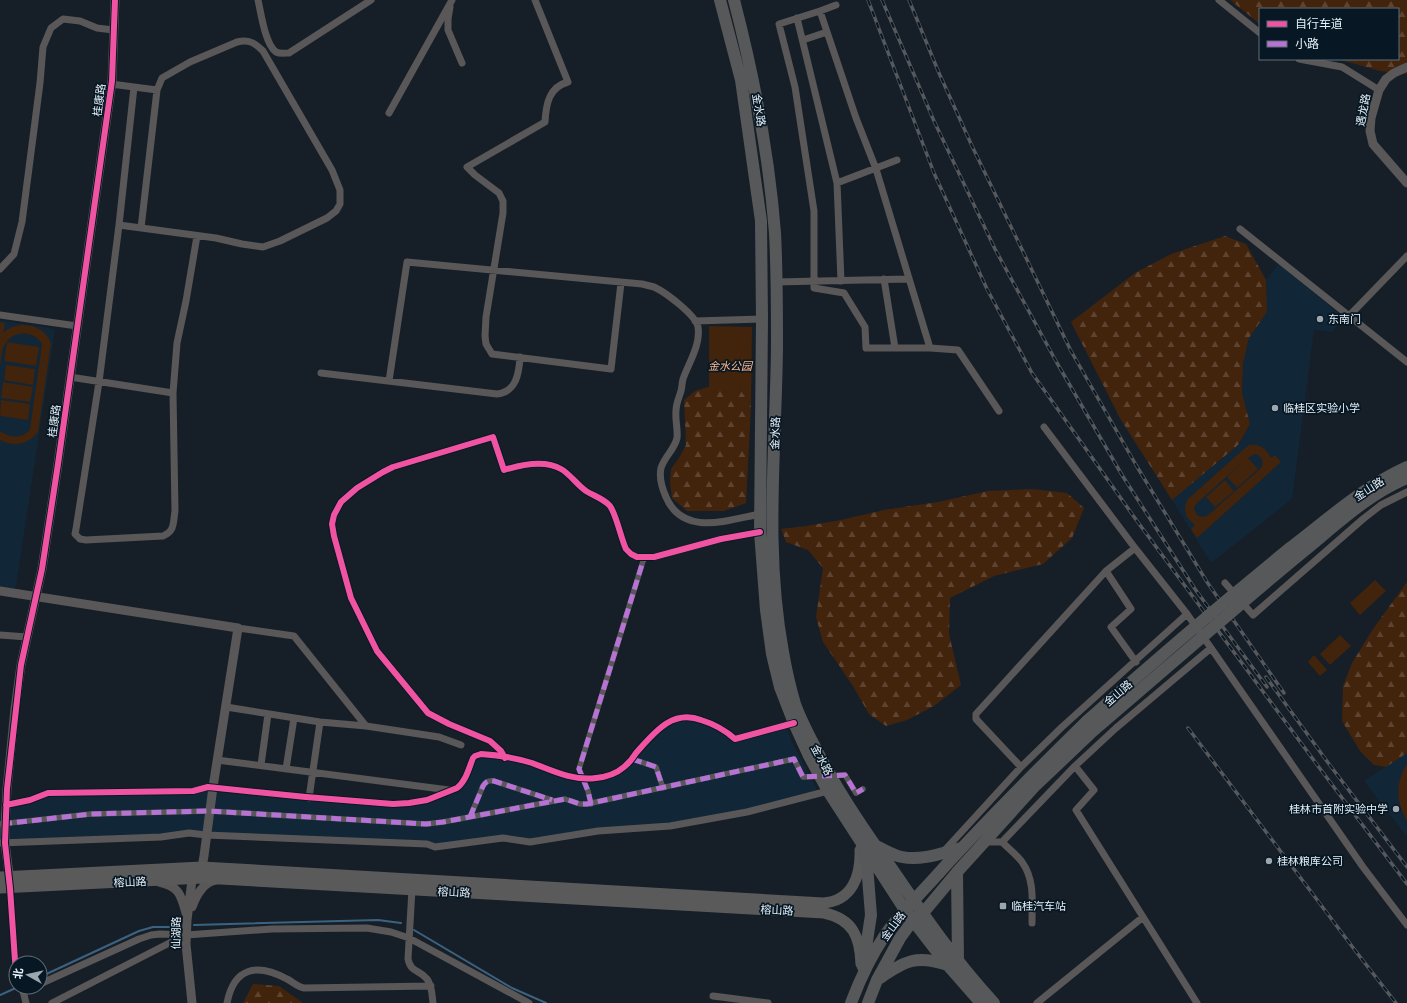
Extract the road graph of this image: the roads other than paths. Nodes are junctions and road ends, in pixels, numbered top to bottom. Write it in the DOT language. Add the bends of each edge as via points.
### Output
graph roads {
  1 [pos="115,0"];
  2 [pos="258,0"];
  3 [pos="369,0"];
  4 [pos="535,0"];
  5 [pos="720,0"];
  6 [pos="734,0"];
  7 [pos="1219,0"];
  8 [pos="451,2"];
  9 [pos="836,5"];
  10 [pos="820,11"];
  11 [pos="798,18"];
  12 [pos="113,30"];
  13 [pos="827,32"];
  14 [pos="1259,32"];
  15 [pos="803,40"];
  16 [pos="1304,60"];
  17 [pos="462,62"];
  18 [pos="1407,67"];
  19 [pos="111,84"];
  20 [pos="134,87"];
  21 [pos="157,90"];
  22 [pos="1379,90"];
  23 [pos="389,113"];
  24 [pos="897,160"];
  25 [pos="876,169"];
  26 [pos="837,183"];
  27 [pos="1407,183"];
  28 [pos="119,225"];
  29 [pos="141,228"];
  30 [pos="1240,229"];
  31 [pos="197,236"];
  32 [pos="1407,256"];
  33 [pos="0,269"];
  34 [pos="494,271"];
  35 [pos="884,279"];
  36 [pos="908,279"];
  37 [pos="841,280"];
  38 [pos="814,281"];
  39 [pos="776,282"];
  40 [pos="621,283"];
  41 [pos="0,315"];
  42 [pos="1349,316"];
  43 [pos="762,319"];
  44 [pos="695,321"];
  45 [pos="77,326"];
  46 [pos="895,348"];
  47 [pos="930,348"];
  48 [pos="520,357"];
  49 [pos="1407,362"];
  50 [pos="321,373"];
  51 [pos="70,377"];
  52 [pos="389,381"];
  53 [pos="99,382"];
  54 [pos="173,393"];
  55 [pos="999,411"];
  56 [pos="1044,427"];
  57 [pos="1407,467"];
  58 [pos="1407,478"];
  59 [pos="1407,492"];
  60 [pos="760,514"];
  61 [pos="760,532"];
  62 [pos="1135,548"];
  63 [pos="644,558"];
  64 [pos="1106,571"];
  65 [pos="1224,583"];
  66 [pos="0,591"];
  67 [pos="35,597"];
  68 [pos="1188,614"];
  69 [pos="238,628"];
  70 [pos="0,635"];
  71 [pos="27,637"];
  72 [pos="1211,648"];
  73 [pos="1136,662"];
  74 [pos="226,707"];
  75 [pos="268,714"];
  76 [pos="294,718"];
  77 [pos="320,722"];
  78 [pos="794,723"];
  79 [pos="366,726"];
  80 [pos="1091,726"];
  81 [pos="461,745"];
  82 [pos="505,758"];
  83 [pos="632,759"];
  84 [pos="217,760"];
  85 [pos="261,765"];
  86 [pos="1076,766"];
  87 [pos="1022,767"];
  88 [pos="286,769"];
  89 [pos="312,772"];
  90 [pos="582,779"];
  91 [pos="213,787"];
  92 [pos="663,788"];
  93 [pos="863,789"];
  94 [pos="451,790"];
  95 [pos="828,791"];
  96 [pos="309,798"];
  97 [pos="553,800"];
  98 [pos="591,804"];
  99 [pos="6,805"];
  100 [pos="209,811"];
  101 [pos="470,817"];
  102 [pos="2,824"];
  103 [pos="206,835"];
  104 [pos="860,840"];
  105 [pos="984,842"];
  106 [pos="1002,842"];
  107 [pos="2,843"];
  108 [pos="875,846"];
  109 [pos="961,848"];
  110 [pos="942,852"];
  111 [pos="204,856"];
  112 [pos="188,868"];
  113 [pos="207,868"];
  114 [pos="957,872"];
  115 [pos="218,879"];
  116 [pos="192,880"];
  117 [pos="154,881"];
  118 [pos="5,882"];
  119 [pos="412,890"];
  120 [pos="914,901"];
  121 [pos="905,910"];
  122 [pos="918,917"];
  123 [pos="1143,917"];
  124 [pos="187,920"];
  125 [pos="1032,923"];
  126 [pos="1407,925"];
  127 [pos="186,935"];
  128 [pos="409,938"];
  129 [pos="14,955"];
  130 [pos="953,963"];
  131 [pos="861,978"];
  132 [pos="48,980"];
  133 [pos="877,980"];
  134 [pos="431,986"];
  135 [pos="713,996"];
  136 [pos="981,998"];
  137 [pos="52,1003"];
  138 [pos="192,1003"];
  139 [pos="226,1003"];
  140 [pos="433,1003"];
  141 [pos="529,1003"];
  142 [pos="768,1003"];
  143 [pos="851,1003"];
  144 [pos="868,1003"];
  145 [pos="994,1003"];
  146 [pos="1037,1003"];
  147 [pos="1197,1003"];
  1 -- 12 [label="street, 桂康路"];
  2 -- 3 [label="street" via="271,45 276,52 282,54 289,53"];
  4 -- 34 [label="street" via="568,82 560,84 551,95 546,109 546,122 468,167 504,201"];
  5 -- 43 [label="main road, 金水路" via="741,80 761,221"];
  6 -- 39 [label="main road, 金水路" via="759,106 775,233"];
  7 -- 14 [label="street"];
  8 -- 17 [label="street" via="448,30"];
  8 -- 23 [label="street"];
  9 -- 10 [label="street"];
  10 -- 11 [label="street"];
  10 -- 13 [label="street"];
  11 -- 15 [label="street"];
  11 -- 38 [label="street" via="779,24 795,87 814,211"];
  12 -- 19 [label="street, 桂康路"];
  12 -- 33 [label="street" via="97,28 80,21 63,20 52,28 43,47 22,222 14,254"];
  13 -- 15 [label="street"];
  13 -- 25 [label="street"];
  15 -- 26 [label="street"];
  16 -- 22 [label="street" via="1342,67"];
  18 -- 22 [label="street, 遇龙路" via="1386,79"];
  19 -- 20 [label="street"];
  19 -- 45 [label="street, 桂康路"];
  20 -- 21 [label="street"];
  20 -- 28 [label="street"];
  21 -- 29 [label="street"];
  21 -- 31 [label="street" via="162,78 190,62 237,42 245,40 256,44 263,51 301,116 332,170 340,190 340,204 331,215 263,247"];
  22 -- 27 [label="street, 遇龙路" via="1371,118 1373,144"];
  24 -- 25 [label="street"];
  25 -- 26 [label="street"];
  25 -- 36 [label="street"];
  26 -- 37 [label="street"];
  28 -- 29 [label="street"];
  28 -- 53 [label="street"];
  29 -- 31 [label="street"];
  30 -- 42 [label="street"];
  31 -- 54 [label="street" via="177,343"];
  32 -- 42 [label="street"];
  34 -- 40 [label="street"];
  34 -- 48 [label="street" via="486,317 486,344 492,354"];
  34 -- 52 [label="street" via="407,262"];
  35 -- 36 [label="street"];
  35 -- 37 [label="street"];
  35 -- 46 [label="street"];
  36 -- 47 [label="street"];
  37 -- 38 [label="street"];
  38 -- 39 [label="street"];
  38 -- 46 [label="street" via="814,288 844,293 865,327 866,348"];
  39 -- 108 [label="main road, 金水路" via="771,515 777,618 795,704 847,805"];
  40 -- 44 [label="street" via="653,287 670,297"];
  40 -- 48 [label="street" via="611,369"];
  41 -- 45 [label="street"];
  42 -- 49 [label="street"];
  43 -- 44 [label="street"];
  43 -- 60 [label="main road, 金水路"];
  44 -- 60 [label="street" via="698,327 693,357 676,403 677,440 661,468 663,490 668,502 679,515 689,521 716,523"];
  45 -- 51 [label="street, 桂康路"];
  46 -- 47 [label="street"];
  47 -- 55 [label="street" via="958,350"];
  48 -- 52 [label="street" via="517,379 508,391 502,394"];
  50 -- 52 [label="street"];
  51 -- 53 [label="street"];
  51 -- 67 [label="street, 桂康路" via="42,569"];
  53 -- 54 [label="street"];
  53 -- 54 [label="street" via="76,529 77,536 86,540 163,536 170,533 174,511"];
  56 -- 62 [label="street"];
  57 -- 80 [label="main road, 金山路, bridge" via="1358,495 1235,592"];
  58 -- 80 [label="main road, 金山路, bridge" via="1353,511"];
  59 -- 65 [label="street" via="1381,505 1252,616"];
  60 -- 61 [label="main road, 金水路"];
  61 -- 63 [label="street"];
  61 -- 78 [label="main road, 金水路" via="772,654 780,687"];
  62 -- 64 [label="street"];
  62 -- 68 [label="street"];
  63 -- 82 [label="street" via="636,557 626,549 612,509 606,502 586,491 554,466 529,464 504,470 493,437 393,467 357,488 341,502 332,524 334,536 351,598 377,651 428,713 490,741"];
  63 -- 90 [label="street" via="579,769"];
  64 -- 73 [label="street" via="1131,609 1110,627"];
  64 -- 87 [label="street" via="976,714 976,719"];
  66 -- 67 [label="street"];
  67 -- 69 [label="street"];
  67 -- 71 [label="street, 桂康路"];
  68 -- 72 [label="street"];
  68 -- 73 [label="street"];
  69 -- 74 [label="street"];
  69 -- 79 [label="street" via="294,636"];
  70 -- 71 [label="street"];
  71 -- 99 [label="street, 桂康路" via="15,709"];
  72 -- 86 [label="street" via="1116,728"];
  72 -- 126 [label="street" via="1363,867"];
  73 -- 87 [label="street" via="1062,727"];
  74 -- 75 [label="street"];
  74 -- 84 [label="street"];
  75 -- 76 [label="street"];
  75 -- 85 [label="street"];
  76 -- 77 [label="street"];
  76 -- 88 [label="street"];
  77 -- 79 [label="street"];
  77 -- 89 [label="street"];
  78 -- 83 [label="street" via="735,740 707,722 689,716 679,718 660,727"];
  78 -- 95 [label="main road, 金水路"];
  79 -- 81 [label="street" via="439,737"];
  80 -- 105 [label="main road, 金山路"];
  80 -- 109 [label="main road, 金山路"];
  82 -- 90 [label="street"];
  82 -- 94 [label="street" via="481,754 475,756 461,785"];
  83 -- 90 [label="street" via="625,767 608,776"];
  83 -- 92 [label="street" via="656,767"];
  84 -- 85 [label="street"];
  84 -- 91 [label="street"];
  85 -- 88 [label="street"];
  86 -- 106 [label="street"];
  86 -- 123 [label="street" via="1094,790 1076,810"];
  87 -- 110 [label="street"];
  88 -- 89 [label="street"];
  89 -- 94 [label="street"];
  89 -- 96 [label="street"];
  90 -- 98 [label="street"];
  91 -- 96 [label="street"];
  91 -- 99 [label="street" via="193,791 48,793"];
  91 -- 100 [label="street"];
  92 -- 93 [label="street, bridge" via="794,759 803,777 845,775 856,793"];
  92 -- 98 [label="street"];
  94 -- 96 [label="street" via="427,800 393,804"];
  95 -- 103 [label="street" via="747,812 670,826 598,831 530,842 503,838 435,847 427,844"];
  95 -- 104 [label="main road, 金水路"];
  97 -- 98 [label="street" via="565,798 580,804"];
  97 -- 101 [label="street"];
  97 -- 101 [label="street" via="491,780 485,782"];
  99 -- 102 [label="street, 桂康路"];
  100 -- 101 [label="street" via="426,824"];
  100 -- 102 [label="street" via="91,814"];
  100 -- 103 [label="street"];
  102 -- 107 [label="street, 桂康路"];
  103 -- 107 [label="street" via="189,833"];
  103 -- 111 [label="street"];
  104 -- 113 [label="main road, 榕山路" via="859,875 851,888 839,899 823,903"];
  104 -- 121 [label="main road, 金水路"];
  104 -- 131 [label="main road" via="867,864 871,915"];
  105 -- 106 [label="street"];
  105 -- 114 [label="main road, 金山路"];
  106 -- 125 [label="street" via="1023,863 1030,878"];
  107 -- 118 [label="street, 桂康路"];
  108 -- 110 [label="main road" via="902,857 916,858"];
  108 -- 120 [label="main road, 金水路"];
  109 -- 110 [label="main road"];
  109 -- 120 [label="main road, 金山路"];
  111 -- 112 [label="street" via="197,864"];
  111 -- 113 [label="street" via="208,863"];
  112 -- 113 [label="main road, 榕山路"];
  112 -- 118 [label="main road, 榕山路"];
  113 -- 116 [label="street"];
  114 -- 122 [label="main road, 金山路"];
  114 -- 130 [label="main road"];
  115 -- 116 [label="main road, 榕山路"];
  115 -- 119 [label="main road, 榕山路"];
  115 -- 124 [label="street" via="210,881 201,889"];
  116 -- 117 [label="main road, 榕山路"];
  116 -- 124 [label="street, 仙湖路"];
  117 -- 118 [label="main road, 榕山路"];
  117 -- 124 [label="street" via="175,888 182,898"];
  118 -- 129 [label="street"];
  119 -- 128 [label="street"];
  119 -- 131 [label="main road, 榕山路" via="828,914 840,918 854,932 860,953"];
  120 -- 121 [label="main road, 金山路"];
  120 -- 122 [label="main road, 金水路"];
  121 -- 122 [label="main road, 金水路"];
  121 -- 131 [label="main road, 金山路" via="885,936"];
  122 -- 130 [label="main road"];
  122 -- 133 [label="main road, 金山路" via="900,938"];
  123 -- 146 [label="street"];
  123 -- 147 [label="street"];
  124 -- 127 [label="street, 仙湖路"];
  127 -- 128 [label="street" via="367,928"];
  127 -- 132 [label="street" via="151,935"];
  127 -- 137 [label="street"];
  127 -- 138 [label="street, 仙湖路"];
  128 -- 134 [label="street" via="410,965 427,979"];
  128 -- 141 [label="street"];
  130 -- 133 [label="main road" via="912,960"];
  130 -- 136 [label="main road"];
  131 -- 143 [label="main road"];
  133 -- 144 [label="main road, 金山路"];
  134 -- 139 [label="street" via="304,988 271,973 251,971 239,976"];
  134 -- 140 [label="street"];
  135 -- 142 [label="street"];
  136 -- 145 [label="main road"];
}
